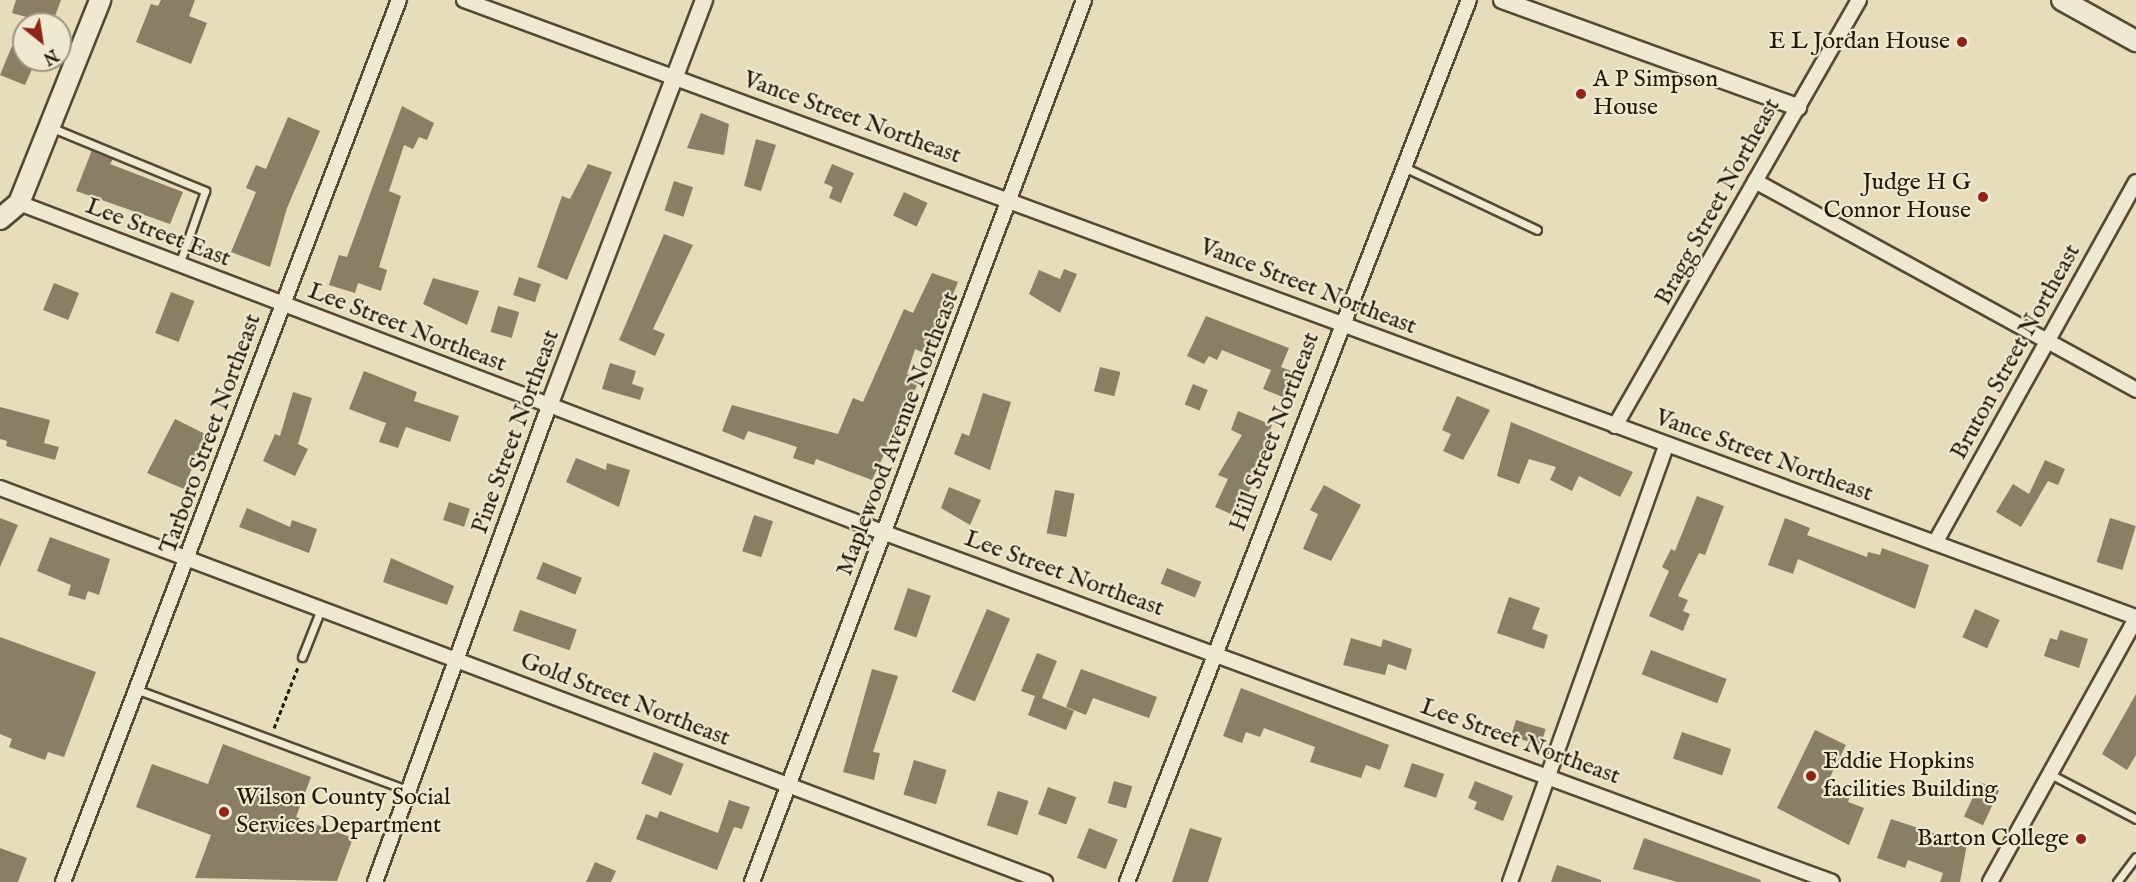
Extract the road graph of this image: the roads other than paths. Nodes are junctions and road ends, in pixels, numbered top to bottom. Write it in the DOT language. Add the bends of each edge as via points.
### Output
graph roads {
  1 [pos="100,0"];
  2 [pos="399,0"];
  3 [pos="464,0"];
  4 [pos="704,0"];
  5 [pos="1084,0"];
  6 [pos="1468,0"];
  7 [pos="1502,0"];
  8 [pos="1859,0"];
  9 [pos="2062,0"];
  10 [pos="2136,41"];
  11 [pos="674,77"];
  12 [pos="1798,107"];
  13 [pos="50,127"];
  14 [pos="1401,166"];
  15 [pos="1755,181"];
  16 [pos="2136,182"];
  17 [pos="1012,200"];
  18 [pos="19,202"];
  19 [pos="0,219"];
  20 [pos="1537,230"];
  21 [pos="179,265"];
  22 [pos="282,304"];
  23 [pos="1340,324"];
  24 [pos="2048,342"];
  25 [pos="2136,390"];
  26 [pos="549,406"];
  27 [pos="1615,426"];
  28 [pos="1667,444"];
  29 [pos="0,488"];
  30 [pos="885,534"];
  31 [pos="1935,543"];
  32 [pos="189,559"];
  33 [pos="321,609"];
  34 [pos="2136,618"];
  35 [pos="1215,653"];
  36 [pos="302,657"];
  37 [pos="458,662"];
  38 [pos="138,690"];
  39 [pos="2050,774"];
  40 [pos="1547,776"];
  41 [pos="787,786"];
  42 [pos="410,790"];
  43 [pos="2136,819"];
  44 [pos="2135,860"];
  45 [pos="63,882"];
  46 [pos="377,882"];
  47 [pos="752,882"];
  48 [pos="1045,882"];
  49 [pos="1127,882"];
  50 [pos="1510,882"];
  51 [pos="1832,882"];
  52 [pos="1990,882"];
  53 [pos="2117,882"];
  1 -- 13 [label="main road"];
  2 -- 22 [label="street, Tarboro Street Northeast"];
  3 -- 11 [label="street, Vance Street Northeast"];
  4 -- 11 [label="street, Pine Street Northeast"];
  5 -- 17 [label="street, Maplewood Avenue Northeast"];
  6 -- 14 [label="street, Hill Street Northeast"];
  7 -- 12 [label="street"];
  8 -- 12 [label="street, Bragg Street Northeast"];
  9 -- 10 [label="main road"];
  11 -- 17 [label="street, Vance Street Northeast"];
  11 -- 26 [label="street, Pine Street Northeast"];
  12 -- 15 [label="street, Bragg Street Northeast"];
  13 -- 18 [label="main road"];
  13 -- 21 [label="lane" via="205,190"];
  14 -- 20 [label="lane"];
  14 -- 23 [label="street, Hill Street Northeast"];
  15 -- 24 [label="street"];
  15 -- 27 [label="street, Bragg Street Northeast"];
  16 -- 24 [label="street, Bruton Street Northeast"];
  17 -- 23 [label="street, Vance Street Northeast"];
  17 -- 30 [label="street, Maplewood Avenue Northeast"];
  18 -- 19 [label="main road"];
  18 -- 21 [label="street, Lee Street East"];
  21 -- 22 [label="street, Lee Street East"];
  22 -- 26 [label="street, Lee Street Northeast"];
  22 -- 32 [label="street, Tarboro Street Northeast"];
  23 -- 27 [label="street, Vance Street Northeast"];
  23 -- 35 [label="street, Hill Street Northeast"];
  24 -- 25 [label="street"];
  24 -- 31 [label="street, Bruton Street Northeast"];
  26 -- 30 [label="street, Lee Street Northeast"];
  26 -- 37 [label="street, Pine Street Northeast"];
  27 -- 28 [label="street, Vance Street Northeast"];
  28 -- 31 [label="street, Vance Street Northeast"];
  28 -- 40 [label="street"];
  29 -- 32 [label="street, Gold Street Northeast"];
  30 -- 35 [label="street, Lee Street Northeast"];
  30 -- 41 [label="street, Maplewood Avenue Northeast"];
  31 -- 34 [label="street, Vance Street Northeast"];
  32 -- 33 [label="street, Gold Street Northeast"];
  32 -- 38 [label="street, Tarboro Street Northeast"];
  33 -- 36 [label="lane"];
  33 -- 37 [label="street, Gold Street Northeast"];
  34 -- 39 [label="street"];
  35 -- 40 [label="street, Lee Street Northeast"];
  35 -- 49 [label="street, Hill Street Northeast"];
  37 -- 41 [label="street, Gold Street Northeast"];
  37 -- 42 [label="street, Pine Street Northeast"];
  38 -- 42 [label="lane"];
  38 -- 45 [label="street, Tarboro Street Northeast"];
  39 -- 43 [label="lane"];
  39 -- 52 [label="street"];
  40 -- 50 [label="street"];
  40 -- 51 [label="street, Lee Street Northeast"];
  41 -- 47 [label="street, Maplewood Avenue Northeast"];
  41 -- 48 [label="street, Gold Street Northeast"];
  42 -- 46 [label="street, Pine Street Northeast"];
  44 -- 53 [label="lane"];
}
